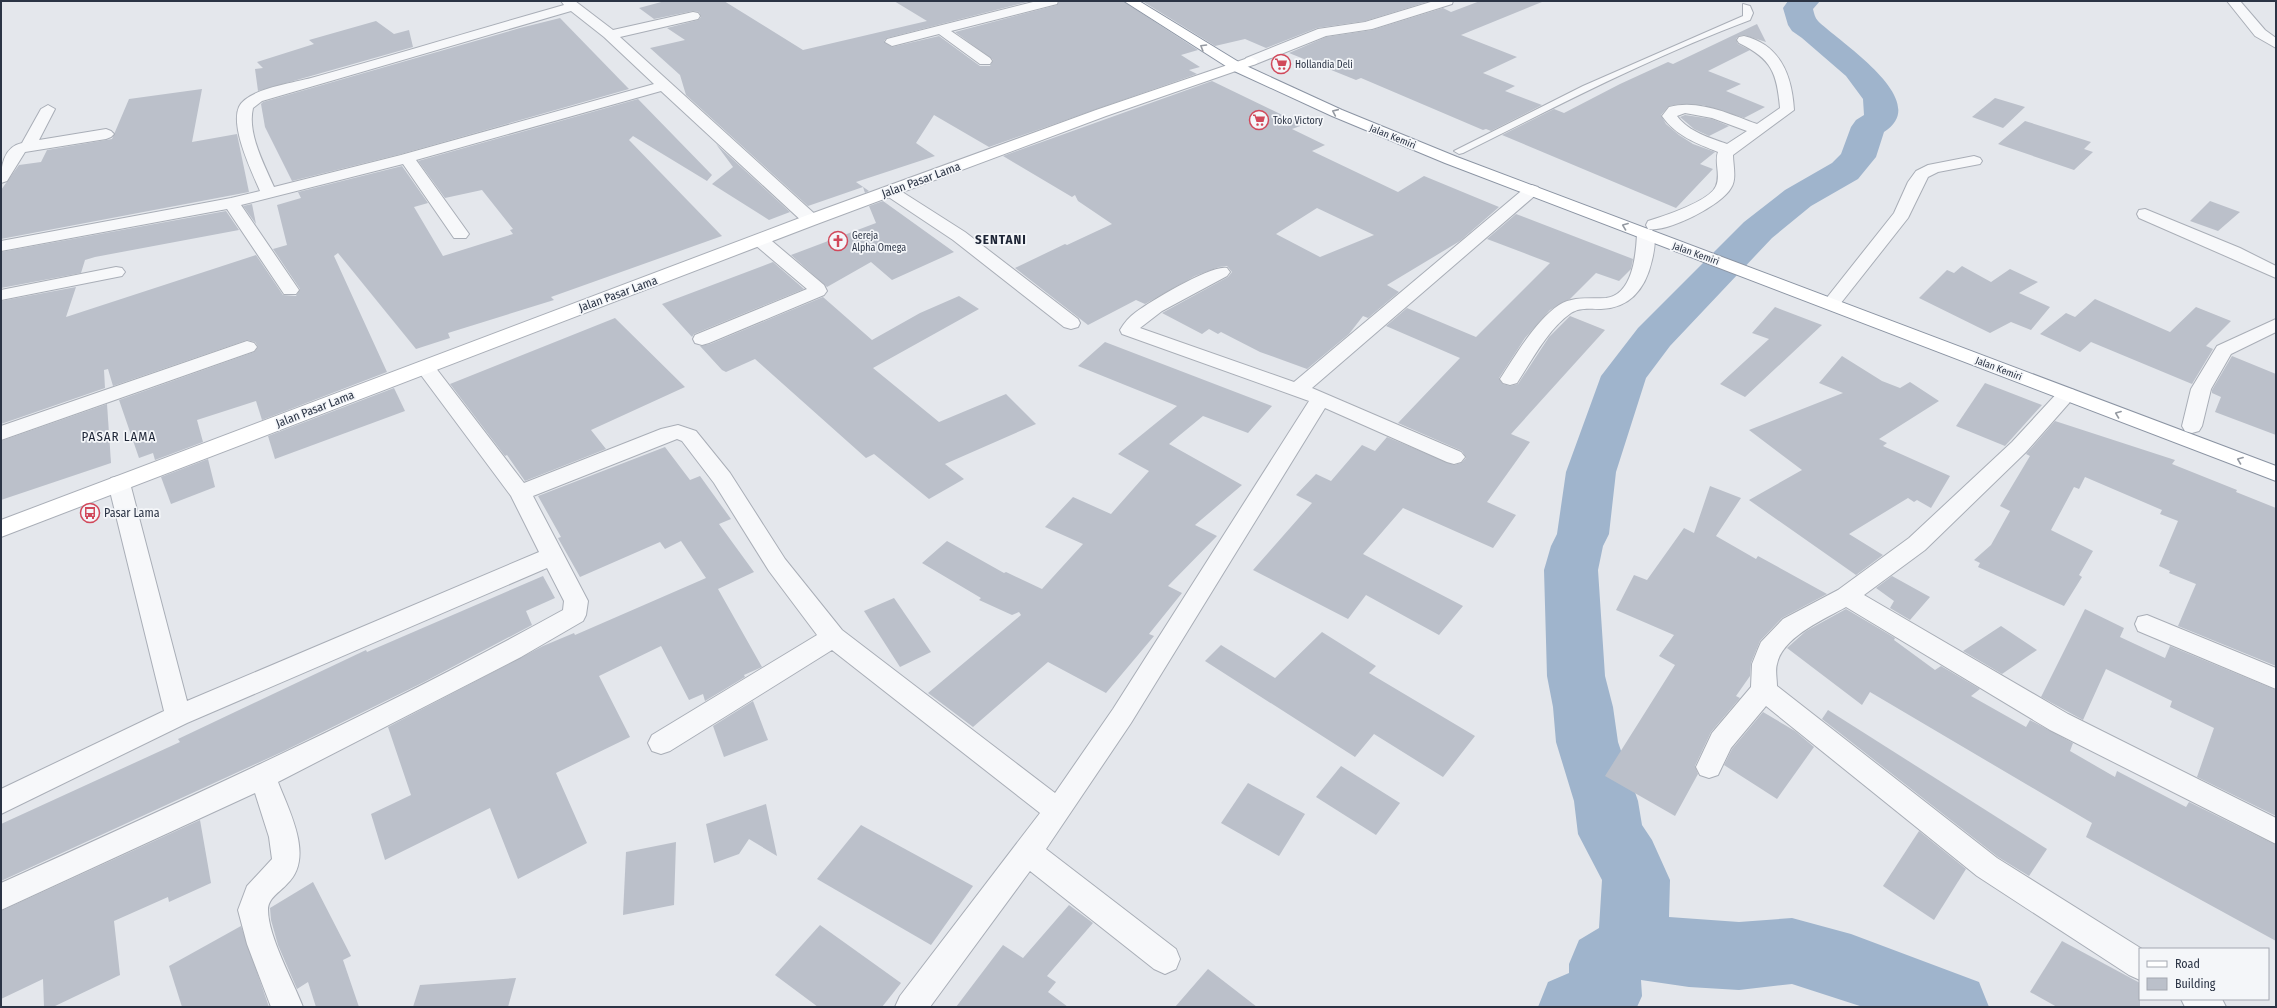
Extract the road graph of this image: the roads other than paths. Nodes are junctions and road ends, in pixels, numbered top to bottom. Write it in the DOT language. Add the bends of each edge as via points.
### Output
graph roads {
  1 [pos="1052,1"];
  2 [pos="1130,1"];
  3 [pos="1148,1"];
  4 [pos="1447,1"];
  5 [pos="2233,1"];
  6 [pos="570,4"];
  7 [pos="1746,6"];
  8 [pos="693,16"];
  9 [pos="940,29"];
  10 [pos="610,35"];
  11 [pos="1744,40"];
  12 [pos="892,42"];
  13 [pos="2276,44"];
  14 [pos="985,60"];
  15 [pos="1244,64"];
  16 [pos="664,86"];
  17 [pos="48,109"];
  18 [pos="1758,130"];
  19 [pos="106,134"];
  20 [pos="28,146"];
  21 [pos="1728,150"];
  22 [pos="1459,151"];
  23 [pos="407,158"];
  24 [pos="1974,161"];
  25 [pos="1,178"];
  26 [pos="1532,190"];
  27 [pos="890,191"];
  28 [pos="269,194"];
  29 [pos="231,203"];
  30 [pos="2145,214"];
  31 [pos="811,220"];
  32 [pos="1658,232"];
  33 [pos="460,234"];
  34 [pos="760,240"];
  35 [pos="1,246"];
  36 [pos="116,272"];
  37 [pos="1221,272"];
  38 [pos="2276,273"];
  39 [pos="290,290"];
  40 [pos="1,295"];
  41 [pos="1834,299"];
  42 [pos="1072,323"];
  43 [pos="2276,325"];
  44 [pos="702,340"];
  45 [pos="247,347"];
  46 [pos="425,367"];
  47 [pos="1510,379"];
  48 [pos="1309,394"];
  49 [pos="2067,394"];
  50 [pos="2192,426"];
  51 [pos="1,433"];
  52 [pos="1454,457"];
  53 [pos="2276,458"];
  54 [pos="2276,474"];
  55 [pos="119,483"];
  56 [pos="520,493"];
  57 [pos="1,529"];
  58 [pos="552,556"];
  59 [pos="1846,596"];
  60 [pos="2147,624"];
  61 [pos="832,637"];
  62 [pos="2276,679"];
  63 [pos="1764,690"];
  64 [pos="178,716"];
  65 [pos="661,743"];
  66 [pos="1709,767"];
  67 [pos="262,777"];
  68 [pos="1,802"];
  69 [pos="1058,811"];
  70 [pos="2276,832"];
  71 [pos="1027,851"];
  72 [pos="1,897"];
  73 [pos="1165,958"];
  74 [pos="2139,963"];
  75 [pos="2199,1000"];
  76 [pos="287,1007"];
  77 [pos="912,1007"];
  78 [pos="2210,1007"];
  1 -- 9 [label="street"];
  15 -- 2 [label="main road, Jalan Kemiri, one-way"];
  3 -- 15 [label="main road, Jalan Kemiri"];
  4 -- 15 [label="street" via="1367,26 1323,32"];
  5 -- 13 [label="street" via="2260,33"];
  6 -- 10 [label="street"];
  6 -- 28 [label="street" via="372,66 273,92 255,100 246,106 244,114 249,145"];
  7 -- 22 [label="lane" via="1749,13 1747,18 1591,86"];
  8 -- 10 [label="street"];
  9 -- 12 [label="street"];
  9 -- 14 [label="street"];
  10 -- 16 [label="street"];
  11 -- 18 [label="street" via="1774,60 1781,70 1783,79 1786,110"];
  15 -- 22 [label="main road, Jalan Kemiri"];
  26 -- 15 [label="main road, Jalan Kemiri, one-way" via="1337,113"];
  15 -- 27 [label="main road, Jalan Pasar Lama" via="1101,113"];
  16 -- 23 [label="street"];
  16 -- 31 [label="street"];
  17 -- 20 [label="street"];
  18 -- 21 [label="street"];
  18 -- 21 [label="street" via="1696,110 1674,110 1669,116 1675,126"];
  19 -- 20 [label="street"];
  20 -- 25 [label="street" via="17,150"];
  21 -- 32 [label="street" via="1725,153 1724,187"];
  22 -- 32 [label="main road, Jalan Kemiri"];
  23 -- 28 [label="street"];
  23 -- 33 [label="street"];
  24 -- 41 [label="street" via="1934,168 1922,174 1902,214"];
  32 -- 26 [label="main road, Jalan Kemiri, one-way"];
  26 -- 48 [label="street"];
  27 -- 31 [label="main road, Jalan Pasar Lama"];
  27 -- 42 [label="street" via="960,236"];
  28 -- 29 [label="street"];
  29 -- 35 [label="street"];
  29 -- 39 [label="street"];
  30 -- 38 [label="street"];
  31 -- 34 [label="main road, Jalan Pasar Lama"];
  32 -- 41 [label="main road, Jalan Kemiri"];
  32 -- 47 [label="street" via="1635,282 1626,294 1618,301 1610,303 1583,303 1565,309 1544,332"];
  34 -- 44 [label="street" via="798,270 818,291"];
  34 -- 46 [label="main road, Jalan Pasar Lama"];
  36 -- 40 [label="street"];
  37 -- 48 [label="street" via="1154,308 1134,322 1129,330"];
  41 -- 49 [label="main road, Jalan Kemiri"];
  41 -- 50 [label="main road, Jalan Kemiri"];
  43 -- 50 [label="street" via="2224,350 2202,389"];
  45 -- 51 [label="street"];
  46 -- 55 [label="main road, Jalan Pasar Lama"];
  46 -- 56 [label="street"];
  48 -- 52 [label="street"];
  48 -- 69 [label="street" via="1166,648"];
  54 -- 49 [label="main road, Jalan Kemiri, one-way"];
  49 -- 59 [label="street" via="2019,447 1917,544"];
  50 -- 53 [label="main road, Jalan Kemiri"];
  55 -- 57 [label="main road, Jalan Pasar Lama"];
  55 -- 64 [label="street"];
  56 -- 58 [label="street"];
  56 -- 61 [label="street" via="668,434 689,436 722,478 777,565"];
  58 -- 64 [label="street"];
  58 -- 67 [label="street" via="576,601 571,618"];
  59 -- 63 [label="street" via="1792,626 1770,649 1764,664"];
  59 -- 70 [label="street" via="2060,722"];
  60 -- 62 [label="street"];
  61 -- 65 [label="street"];
  61 -- 69 [label="street"];
  63 -- 66 [label="street" via="1721,741"];
  63 -- 74 [label="street" via="1987,867"];
  64 -- 68 [label="street"];
  67 -- 72 [label="street"];
  67 -- 76 [label="street" via="285,844 286,858 284,868 264,884 253,910"];
  69 -- 71 [label="street"];
  71 -- 73 [label="street"];
  71 -- 77 [label="street"];
  75 -- 78 [label="street"];
}
